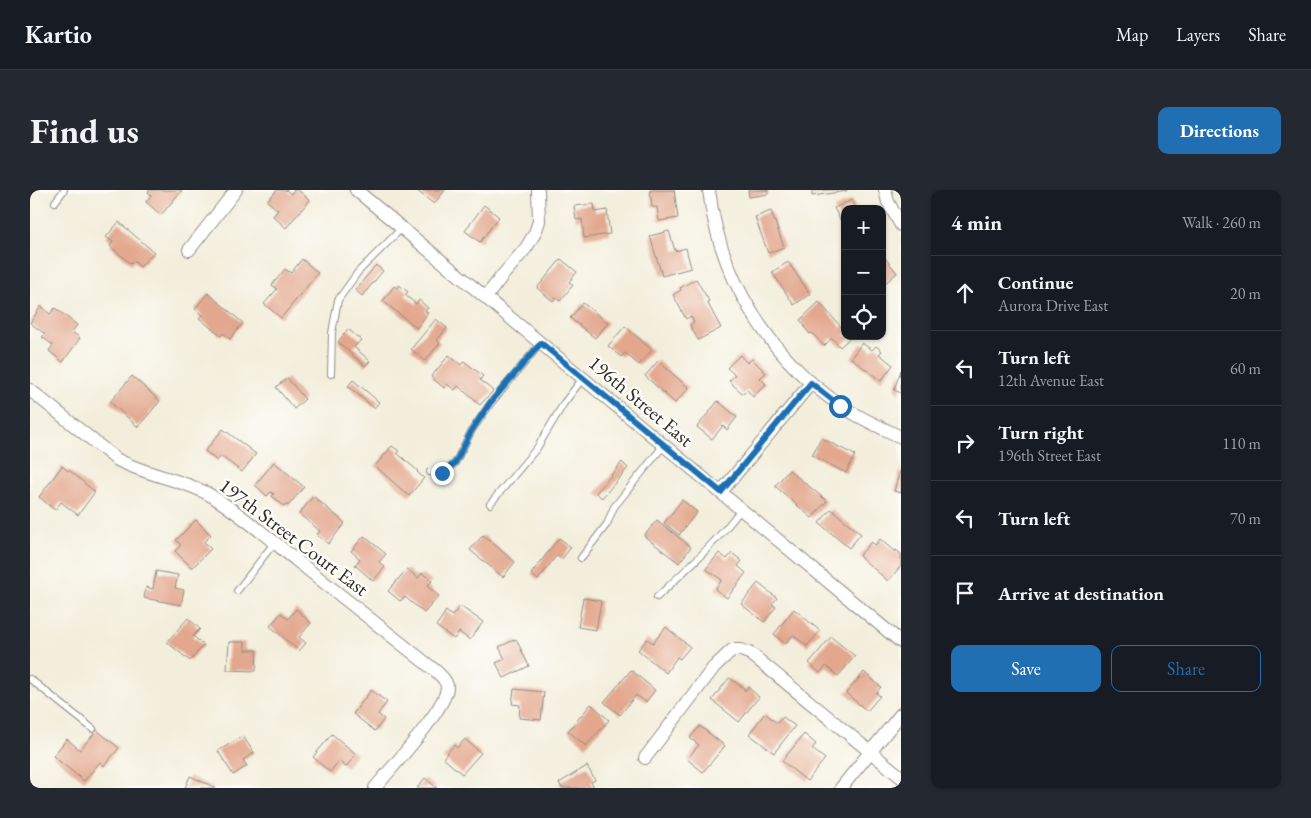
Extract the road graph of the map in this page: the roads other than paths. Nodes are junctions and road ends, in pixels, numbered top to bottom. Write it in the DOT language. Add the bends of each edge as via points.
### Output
graph roads {
  1 [pos="64,190"];
  2 [pos="236,190"];
  3 [pos="356,190"];
  4 [pos="538,190"];
  5 [pos="709,190"];
  6 [pos="884,190"];
  7 [pos="55,202"];
  8 [pos="901,225"];
  9 [pos="402,228"];
  10 [pos="189,250"];
  11 [pos="486,297"];
  12 [pos="541,343"];
  13 [pos="331,374"];
  14 [pos="583,378"];
  15 [pos="811,383"];
  16 [pos="30,390"];
  17 [pos="901,437"];
  18 [pos="664,445"];
  19 [pos="430,472"];
  20 [pos="721,492"];
  21 [pos="490,504"];
  22 [pos="741,508"];
  23 [pos="274,543"];
  24 [pos="582,558"];
  25 [pos="237,592"];
  26 [pos="657,597"];
  27 [pos="901,642"];
  28 [pos="30,679"];
  29 [pos="901,714"];
  30 [pos="93,729"];
  31 [pos="870,752"];
  32 [pos="645,758"];
  33 [pos="901,777"];
  34 [pos="375,788"];
  35 [pos="840,788"];
  1 -- 7 [label="lane"];
  2 -- 10 [label="street"];
  3 -- 9 [label="street, 196th Street East"];
  4 -- 11 [label="street" via="539,221 535,233"];
  5 -- 15 [label="street" via="718,237 745,302 764,332"];
  6 -- 8 [label="street"];
  9 -- 11 [label="street, 196th Street East"];
  9 -- 13 [label="lane" via="358,272 338,300 332,333"];
  11 -- 12 [label="street, 196th Street East"];
  12 -- 14 [label="street, 196th Street East"];
  12 -- 19 [label="lane" via="490,403 455,463 442,473"];
  14 -- 18 [label="street, 196th Street East"];
  14 -- 21 [label="lane" via="537,448"];
  15 -- 17 [label="street" via="840,406"];
  15 -- 20 [label="street"];
  16 -- 23 [label="street, 197th Street Court East" via="116,459 214,497"];
  18 -- 20 [label="street, 196th Street East"];
  18 -- 24 [label="lane" via="614,507 607,524"];
  20 -- 22 [label="street, 196th Street East"];
  22 -- 26 [label="lane" via="698,559"];
  22 -- 27 [label="street, 196th Street East"];
  23 -- 25 [label="lane"];
  23 -- 34 [label="street, 197th Street Court East" via="437,672 448,686 436,713"];
  28 -- 30 [label="lane"];
  29 -- 31 [label="street"];
  31 -- 32 [label="street" via="752,654 732,650 714,667"];
  31 -- 33 [label="street"];
  31 -- 35 [label="street"];
}
